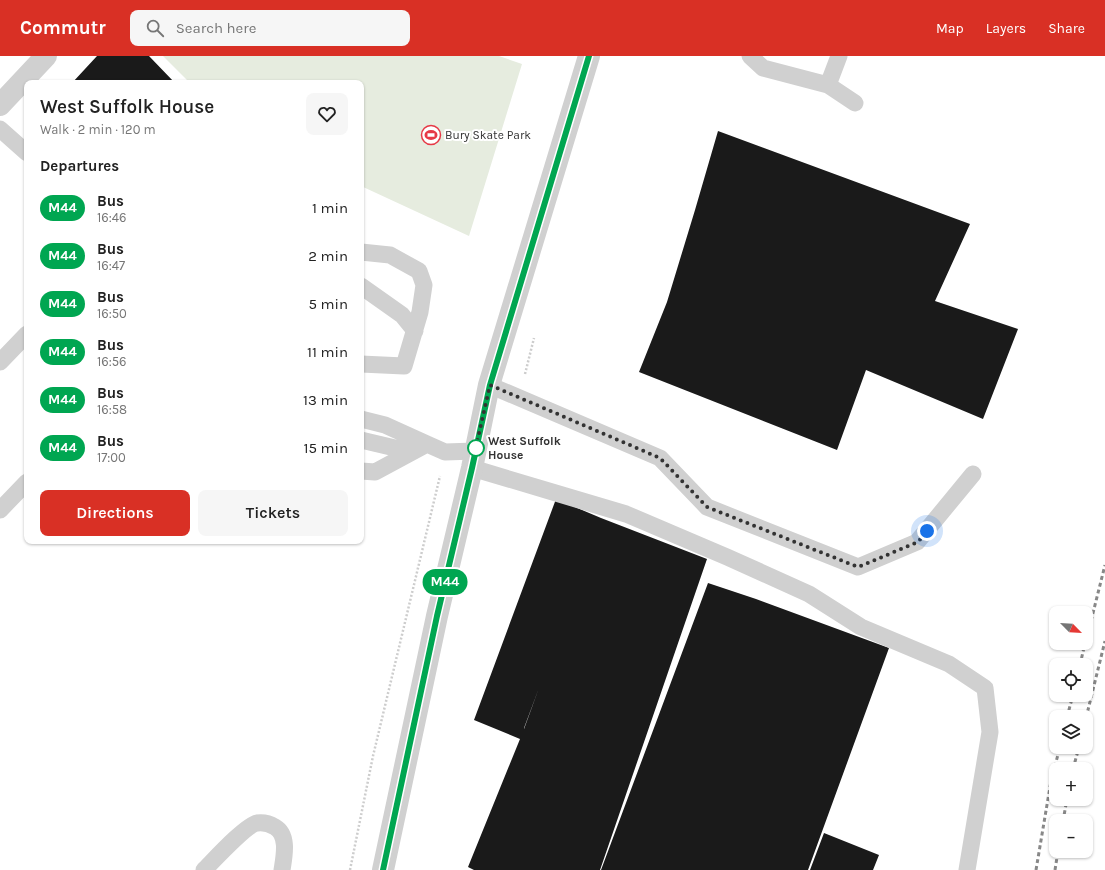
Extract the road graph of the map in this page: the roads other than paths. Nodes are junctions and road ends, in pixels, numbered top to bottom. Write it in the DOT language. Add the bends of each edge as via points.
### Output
graph roads {
  1 [pos="46,56"];
  2 [pos="589,56"];
  3 [pos="750,56"];
  4 [pos="838,56"];
  5 [pos="828,85"];
  6 [pos="855,102"];
  7 [pos="0,105"];
  8 [pos="0,129"];
  9 [pos="24,150"];
  10 [pos="364,252"];
  11 [pos="364,288"];
  12 [pos="415,331"];
  13 [pos="24,337"];
  14 [pos="0,362"];
  15 [pos="364,364"];
  16 [pos="490,385"];
  17 [pos="364,420"];
  18 [pos="364,440"];
  19 [pos="420,448"];
  20 [pos="474,460"];
  21 [pos="364,471"];
  22 [pos="973,474"];
  23 [pos="24,485"];
  24 [pos="0,510"];
  25 [pos="204,870"];
  26 [pos="282,870"];
  27 [pos="383,870"];
  28 [pos="966,870"];
  1 -- 7 [label="street"];
  2 -- 16 [label="street"];
  3 -- 5 [label="lane" via="763,68"];
  4 -- 5 [label="lane"];
  5 -- 6 [label="lane"];
  8 -- 9 [label="lane"];
  10 -- 12 [label="lane" via="390,255 418,271 424,285"];
  11 -- 12 [label="lane" via="402,315"];
  12 -- 15 [label="lane" via="404,366"];
  13 -- 14 [label="lane"];
  16 -- 20 [label="street"];
  16 -- 22 [label="lane" via="660,458 707,507 858,567 918,542"];
  17 -- 19 [label="lane" via="385,424"];
  18 -- 19 [label="lane"];
  19 -- 20 [label="lane"];
  19 -- 21 [label="lane" via="375,472"];
  20 -- 27 [label="street" via="437,616"];
  20 -- 28 [label="lane" via="626,514 809,594 861,627 949,664 986,688 990,732"];
  23 -- 24 [label="lane"];
  25 -- 26 [label="lane" via="243,832 256,823 269,824 279,829 285,843"];
}
